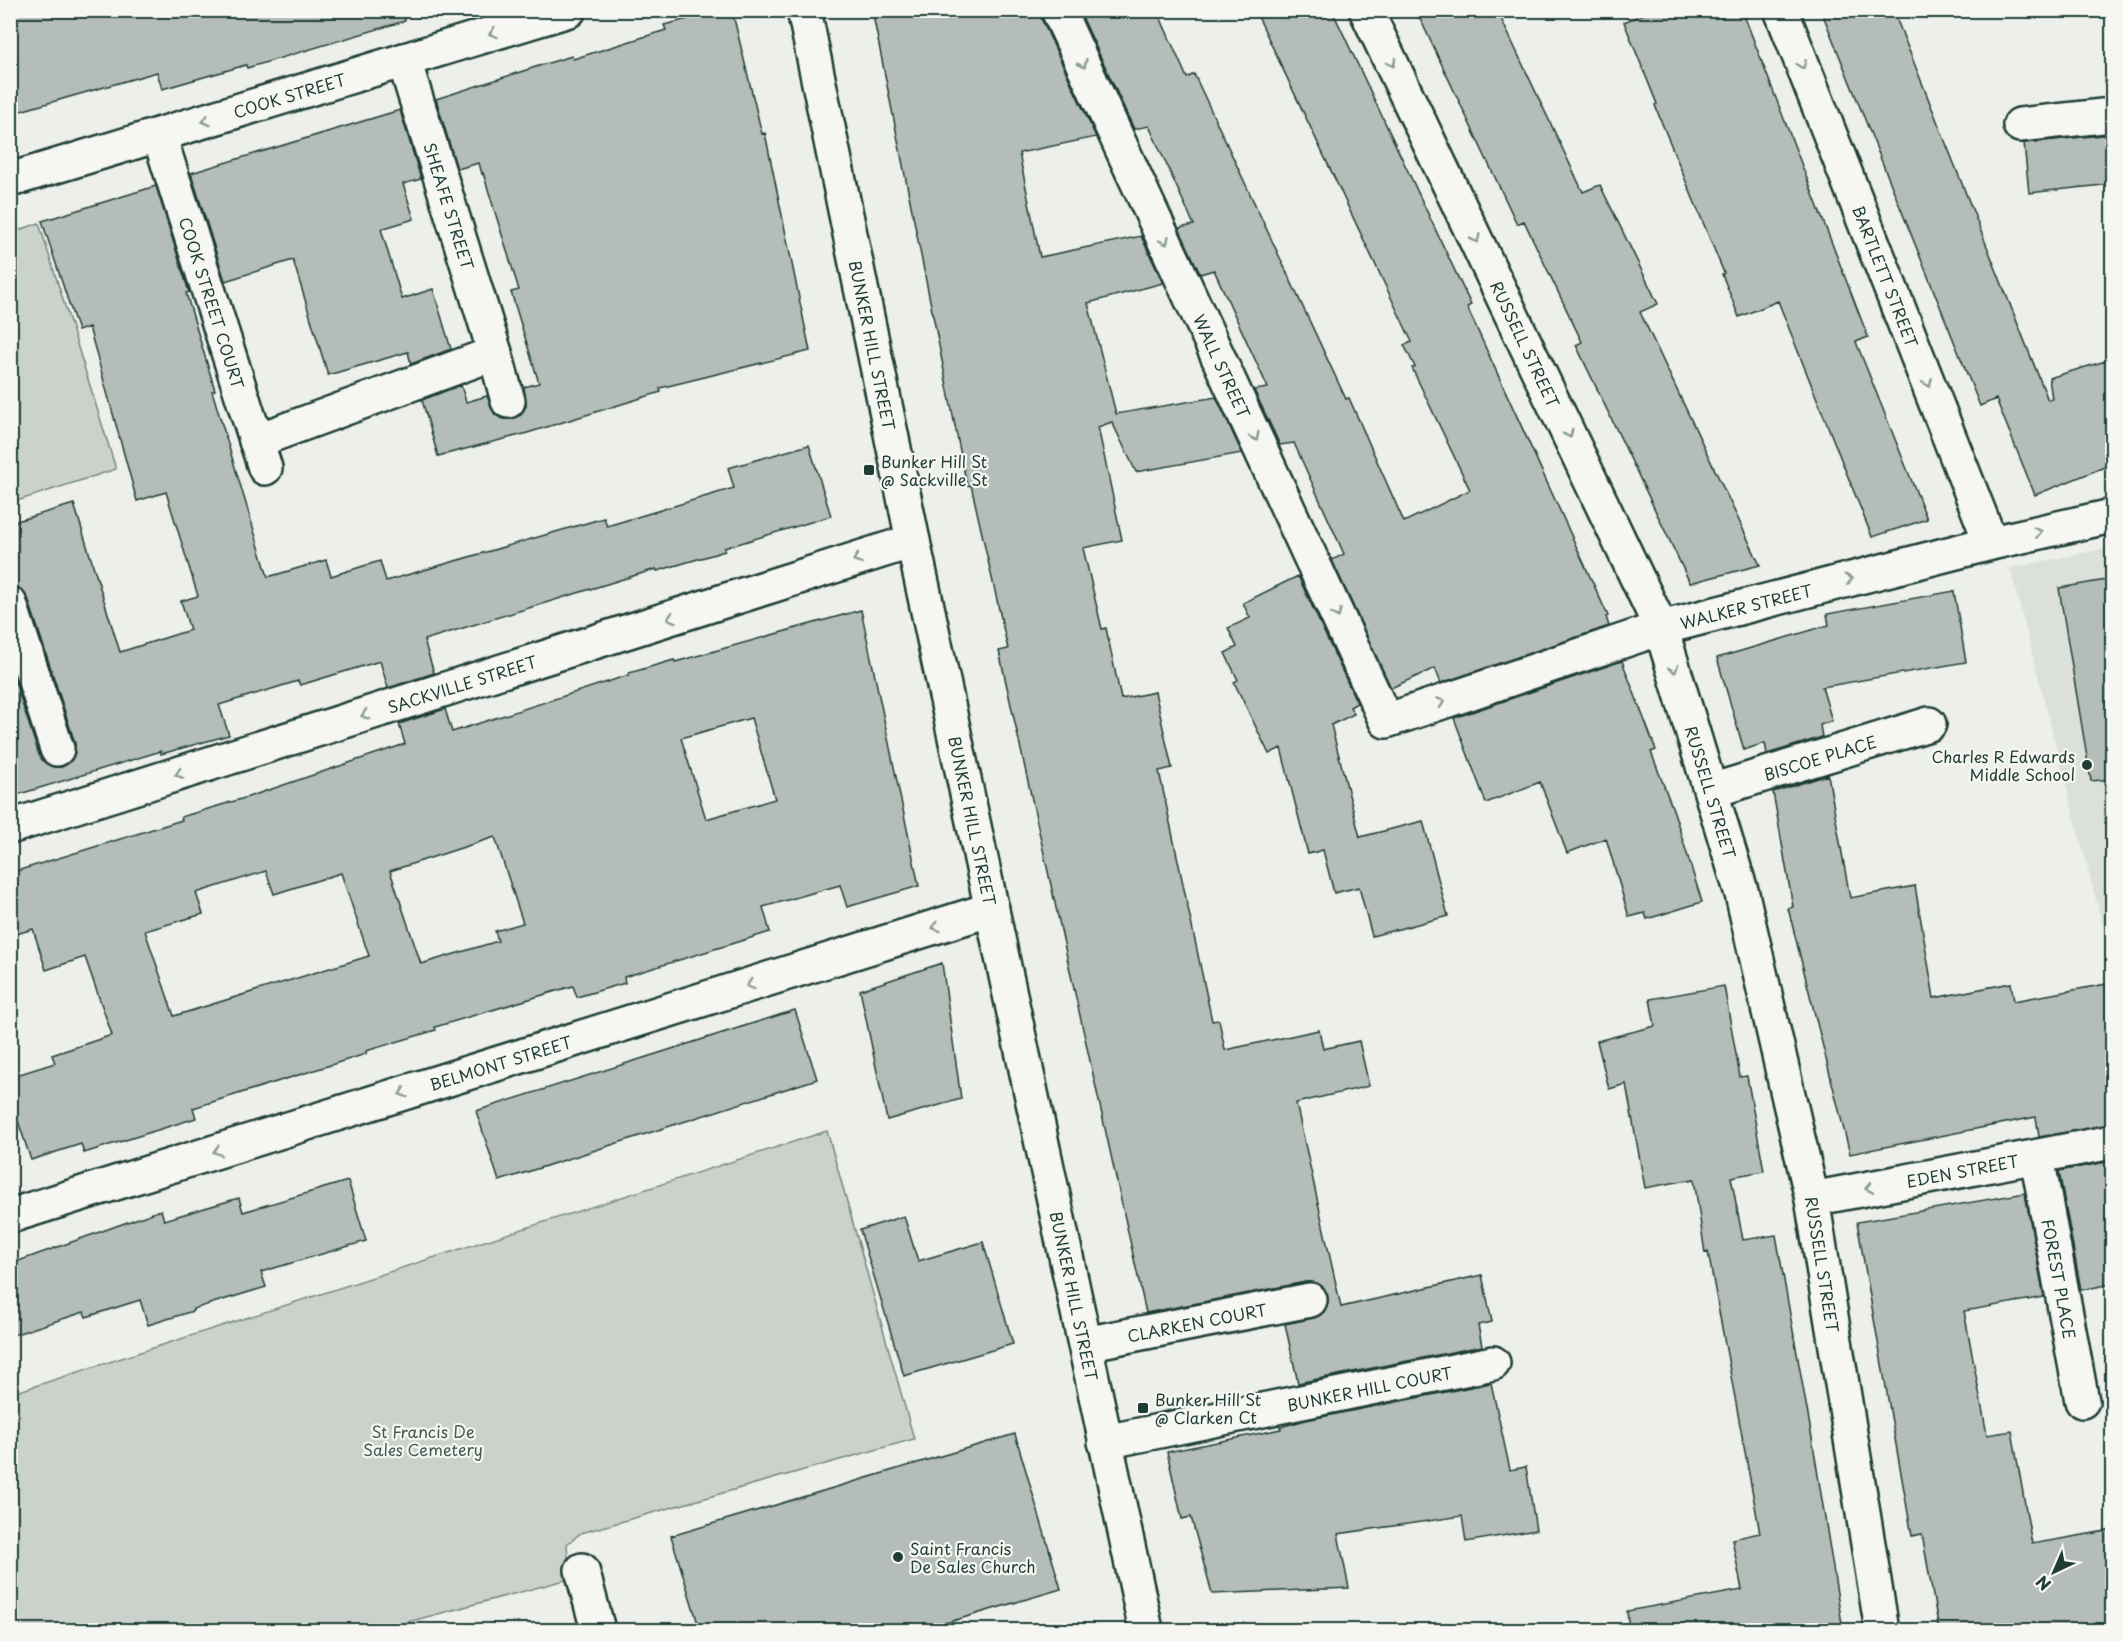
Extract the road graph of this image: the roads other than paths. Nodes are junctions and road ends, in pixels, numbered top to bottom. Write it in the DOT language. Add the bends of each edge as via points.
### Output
graph roads {
  1 [pos="569,10"];
  2 [pos="804,10"];
  3 [pos="1058,10"];
  4 [pos="1366,10"];
  5 [pos="1781,10"];
  6 [pos="404,60"];
  7 [pos="2112,115"];
  8 [pos="2020,125"];
  9 [pos="159,135"];
  10 [pos="10,180"];
  11 [pos="495,353"];
  12 [pos="508,401"];
  13 [pos="2112,516"];
  14 [pos="913,541"];
  15 [pos="1991,543"];
  16 [pos="10,604"];
  17 [pos="1661,627"];
  18 [pos="1386,721"];
  19 [pos="1929,724"];
  20 [pos="57,749"];
  21 [pos="1711,791"];
  22 [pos="10,827"];
  23 [pos="992,909"];
  24 [pos="2112,1142"];
  25 [pos="2037,1157"];
  26 [pos="1812,1199"];
  27 [pos="10,1216"];
  28 [pos="1310,1300"];
  29 [pos="1085,1344"];
  30 [pos="1492,1363"];
  31 [pos="2082,1401"];
  32 [pos="1105,1442"];
  33 [pos="582,1570"];
  34 [pos="598,1630"];
  35 [pos="1146,1630"];
  36 [pos="1882,1630"];
  1 -- 6 [label="street, COOK STREET, one-way"];
  2 -- 14 [label="street, BUNKER HILL STREET"];
  3 -- 18 [label="street, WALL STREET, one-way"];
  4 -- 17 [label="street, RUSSELL STREET, one-way"];
  5 -- 15 [label="street, BARTLETT STREET, one-way"];
  6 -- 9 [label="street, COOK STREET, one-way"];
  6 -- 11 [label="street, SHEAFE STREET"];
  7 -- 8 [label="street"];
  9 -- 10 [label="street, COOK STREET"];
  9 -- 11 [label="street, COOK STREET COURT" via="261,454"];
  11 -- 12 [label="street, SHEAFE STREET"];
  15 -- 13 [label="street, WALKER STREET, one-way"];
  14 -- 22 [label="street, SACKVILLE STREET, one-way"];
  14 -- 23 [label="street, BUNKER HILL STREET"];
  17 -- 15 [label="street, WALKER STREET, one-way"];
  16 -- 20 [label="street"];
  18 -- 17 [label="street, WALKER STREET, one-way"];
  17 -- 21 [label="street, RUSSELL STREET, one-way"];
  19 -- 21 [label="street, BISCOE PLACE"];
  21 -- 26 [label="street, RUSSELL STREET" via="1748,916"];
  23 -- 27 [label="street, BELMONT STREET, one-way"];
  23 -- 29 [label="street, BUNKER HILL STREET"];
  24 -- 25 [label="street, EDEN STREET"];
  25 -- 26 [label="street, EDEN STREET, one-way"];
  25 -- 31 [label="street, FOREST PLACE"];
  26 -- 36 [label="street, RUSSELL STREET"];
  28 -- 29 [label="street, CLARKEN COURT"];
  29 -- 32 [label="street, BUNKER HILL STREET"];
  30 -- 32 [label="street, BUNKER HILL COURT"];
  32 -- 35 [label="street, BUNKER HILL STREET"];
  33 -- 34 [label="street"];
}
